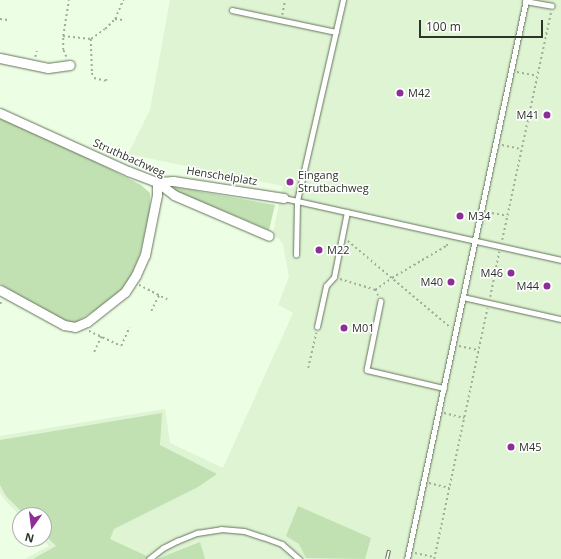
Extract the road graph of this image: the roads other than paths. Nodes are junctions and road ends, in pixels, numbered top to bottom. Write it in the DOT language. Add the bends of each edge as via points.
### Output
graph roads {
  1 [pos="343,0"];
  2 [pos="526,0"];
  3 [pos="552,6"];
  4 [pos="232,10"];
  5 [pos="336,32"];
  6 [pos="0,58"];
  7 [pos="70,65"];
  8 [pos="0,113"];
  9 [pos="157,182"];
  10 [pos="284,198"];
  11 [pos="297,201"];
  12 [pos="347,212"];
  13 [pos="269,236"];
  14 [pos="475,242"];
  15 [pos="296,255"];
  16 [pos="561,260"];
  17 [pos="0,290"];
  18 [pos="463,297"];
  19 [pos="381,301"];
  20 [pos="561,319"];
  21 [pos="317,327"];
  22 [pos="444,388"];
  23 [pos="149,559"];
  24 [pos="300,559"];
  25 [pos="407,559"];
  1 -- 5 [label="lane"];
  2 -- 3 [label="lane"];
  2 -- 14 [label="lane"];
  4 -- 5 [label="lane"];
  5 -- 11 [label="lane"];
  6 -- 7 [label="street" via="48,68"];
  8 -- 9 [label="street, Struthbachweg"];
  9 -- 10 [label="street, Henschelplatz" via="174,181"];
  9 -- 13 [label="street, Struthbachweg" via="174,195"];
  9 -- 17 [label="street" via="157,195 145,255 132,282 125,292 87,322 74,327 64,325"];
  10 -- 11 [label="lane"];
  11 -- 12 [label="lane"];
  11 -- 15 [label="lane"];
  12 -- 14 [label="lane"];
  12 -- 21 [label="lane" via="334,277 326,286"];
  14 -- 16 [label="lane"];
  14 -- 18 [label="lane"];
  18 -- 20 [label="lane"];
  18 -- 22 [label="lane"];
  19 -- 22 [label="lane" via="367,370"];
  22 -- 25 [label="lane"];
  23 -- 24 [label="lane" via="177,541 197,533 220,529 244,531 282,544"];
}
